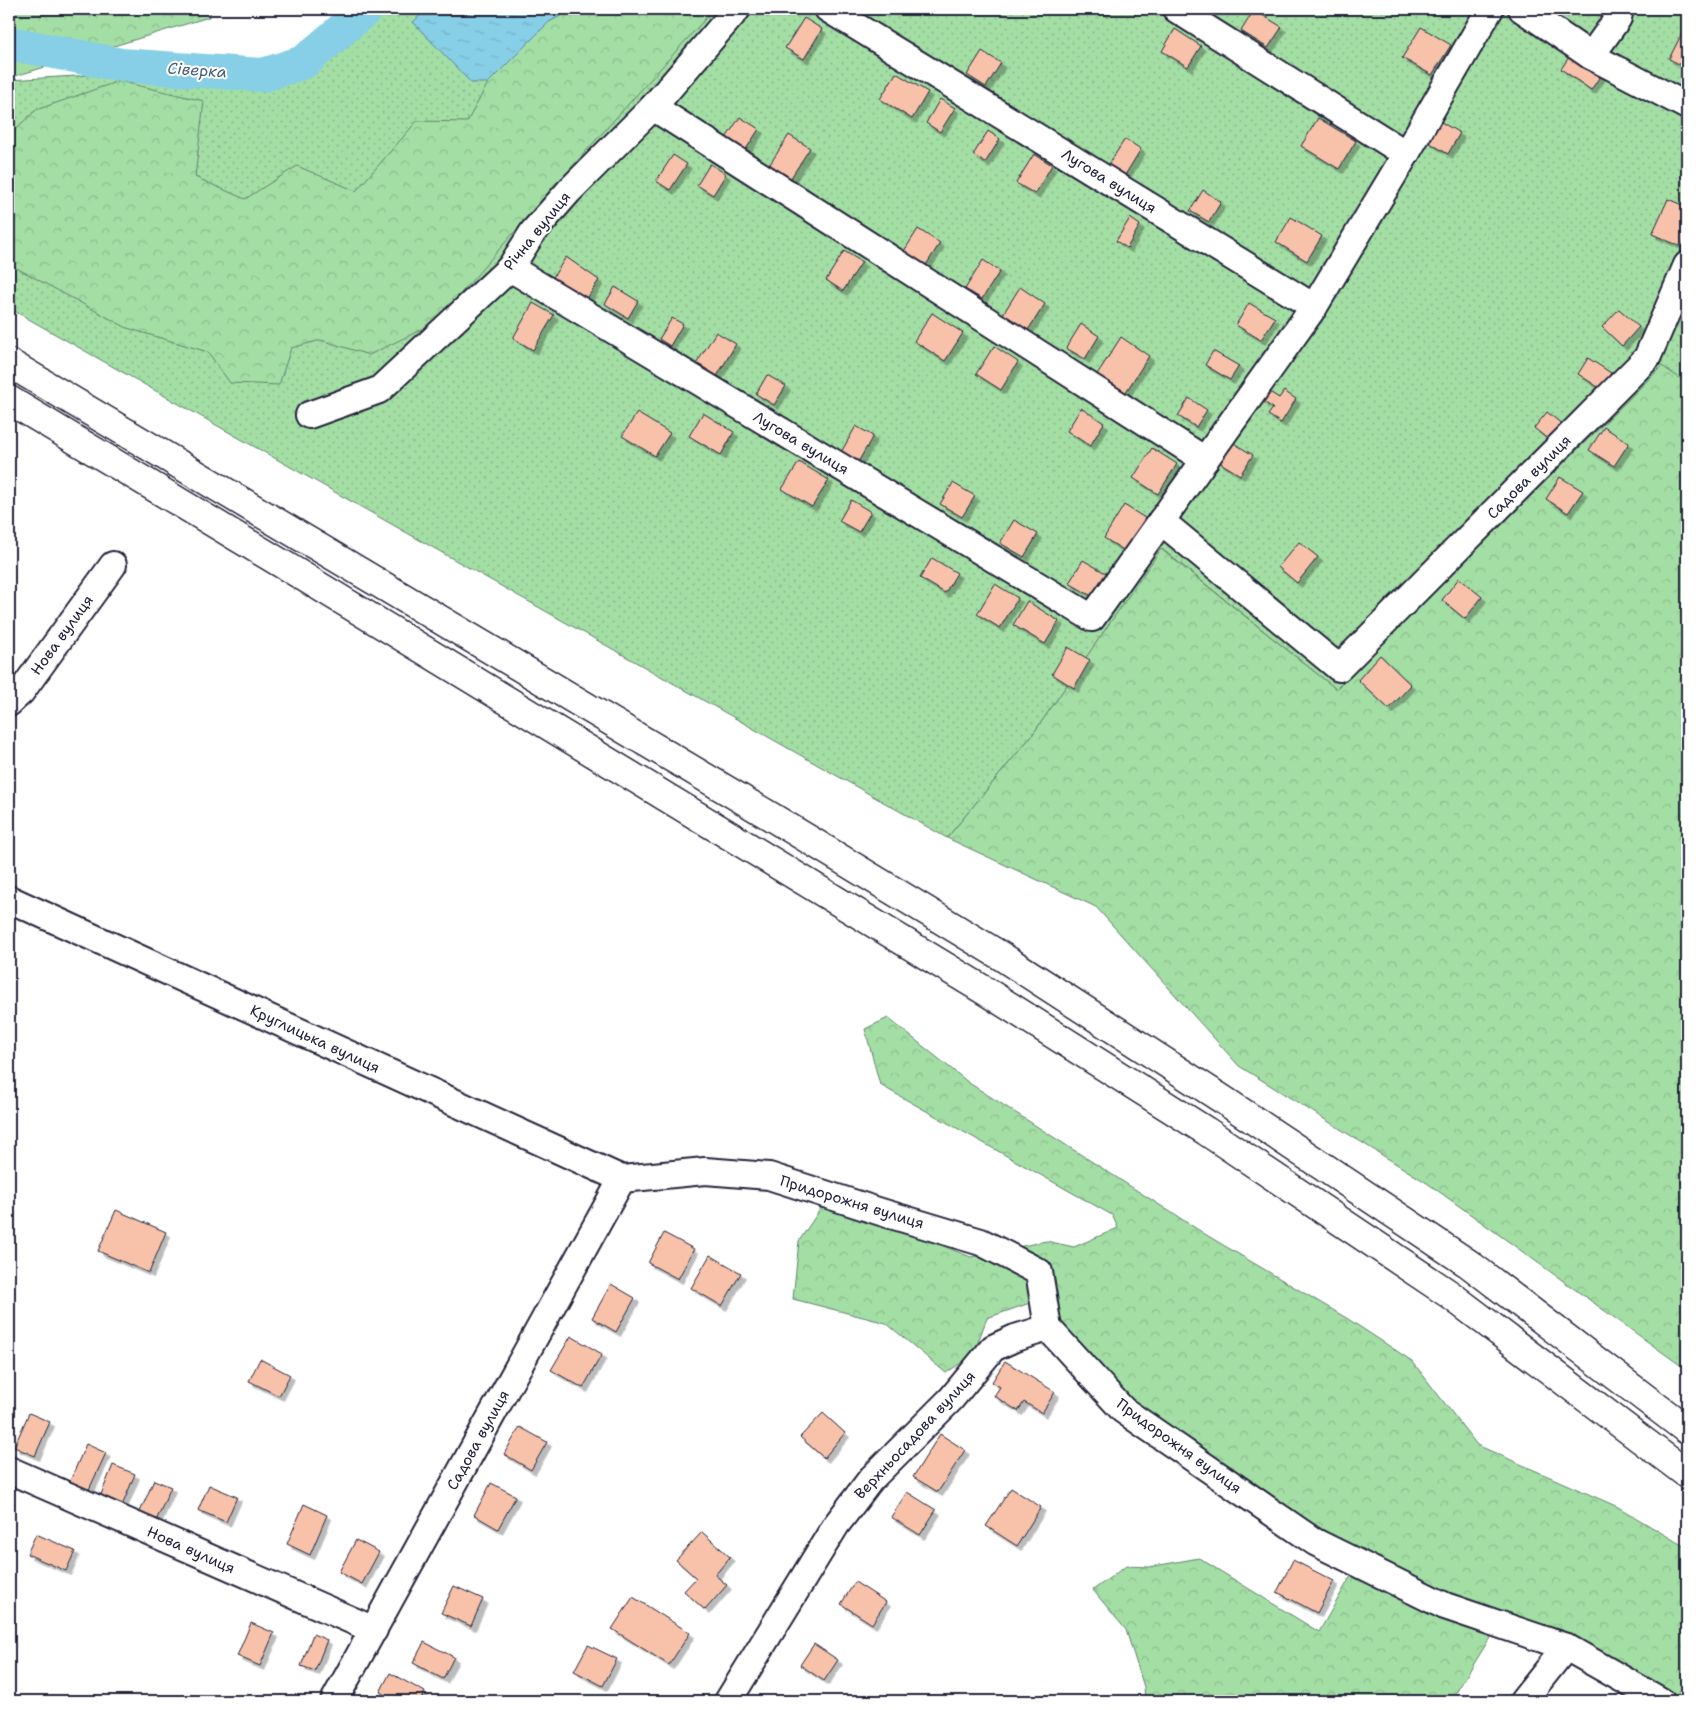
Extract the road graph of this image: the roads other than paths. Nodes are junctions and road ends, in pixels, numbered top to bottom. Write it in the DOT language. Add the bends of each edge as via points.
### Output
graph roads {
  1 [pos="737,9"];
  2 [pos="828,9"];
  3 [pos="1176,9"];
  4 [pos="1490,9"];
  5 [pos="1522,9"];
  6 [pos="1620,9"];
  7 [pos="1591,56"];
  8 [pos="1687,106"];
  9 [pos="653,107"];
  10 [pos="1406,154"];
  11 [pos="1687,265"];
  12 [pos="510,268"];
  13 [pos="1314,307"];
  14 [pos="9,363"];
  15 [pos="9,400"];
  16 [pos="309,415"];
  17 [pos="1205,460"];
  18 [pos="1161,521"];
  19 [pos="113,564"];
  20 [pos="9,703"];
  21 [pos="9,899"];
  22 [pos="622,1179"];
  23 [pos="1048,1328"];
  24 [pos="1687,1430"];
  25 [pos="9,1470"];
  26 [pos="1687,1474"];
  27 [pos="374,1630"];
  28 [pos="1566,1646"];
  29 [pos="334,1701"];
  30 [pos="728,1701"];
  31 [pos="1524,1701"];
  32 [pos="1661,1701"];
  1 -- 9 [label="street, Річна вулиця"];
  2 -- 13 [label="street, Лугова вулиця"];
  3 -- 10 [label="street"];
  4 -- 10 [label="street"];
  5 -- 7 [label="street"];
  6 -- 7 [label="street" via="1618,18"];
  7 -- 8 [label="street"];
  9 -- 12 [label="street, Річна вулиця" via="569,191 533,232"];
  9 -- 17 [label="street"];
  10 -- 13 [label="street"];
  11 -- 18 [label="street, Садова вулиця" via="1647,358 1339,668"];
  12 -- 16 [label="street, Річна вулиця" via="379,390"];
  12 -- 18 [label="street, Лугова вулиця" via="1092,618"];
  13 -- 17 [label="street"];
  14 -- 24 [label="highway" via="1001,956 1469,1264"];
  15 -- 26 [label="highway" via="978,987 1197,1125 1449,1294"];
  17 -- 18 [label="street"];
  19 -- 20 [label="street, Нова вулиця" via="21,692"];
  21 -- 22 [label="street, Круглицька вулиця"];
  22 -- 23 [label="street, Придорожня вулиця" via="705,1171 769,1176 981,1242 1039,1272"];
  22 -- 27 [label="street, Садова вулиця"];
  23 -- 28 [label="street, Придорожня вулиця" via="1123,1410 1315,1542 1445,1606"];
  23 -- 30 [label="street, Верхньосадова вулиця" via="993,1348 951,1399 871,1479 836,1525"];
  25 -- 27 [label="street, Нова вулиця"];
  27 -- 29 [label="street, Садова вулиця"];
  28 -- 31 [label="street"];
  28 -- 32 [label="street, Придорожня вулиця"];
}
